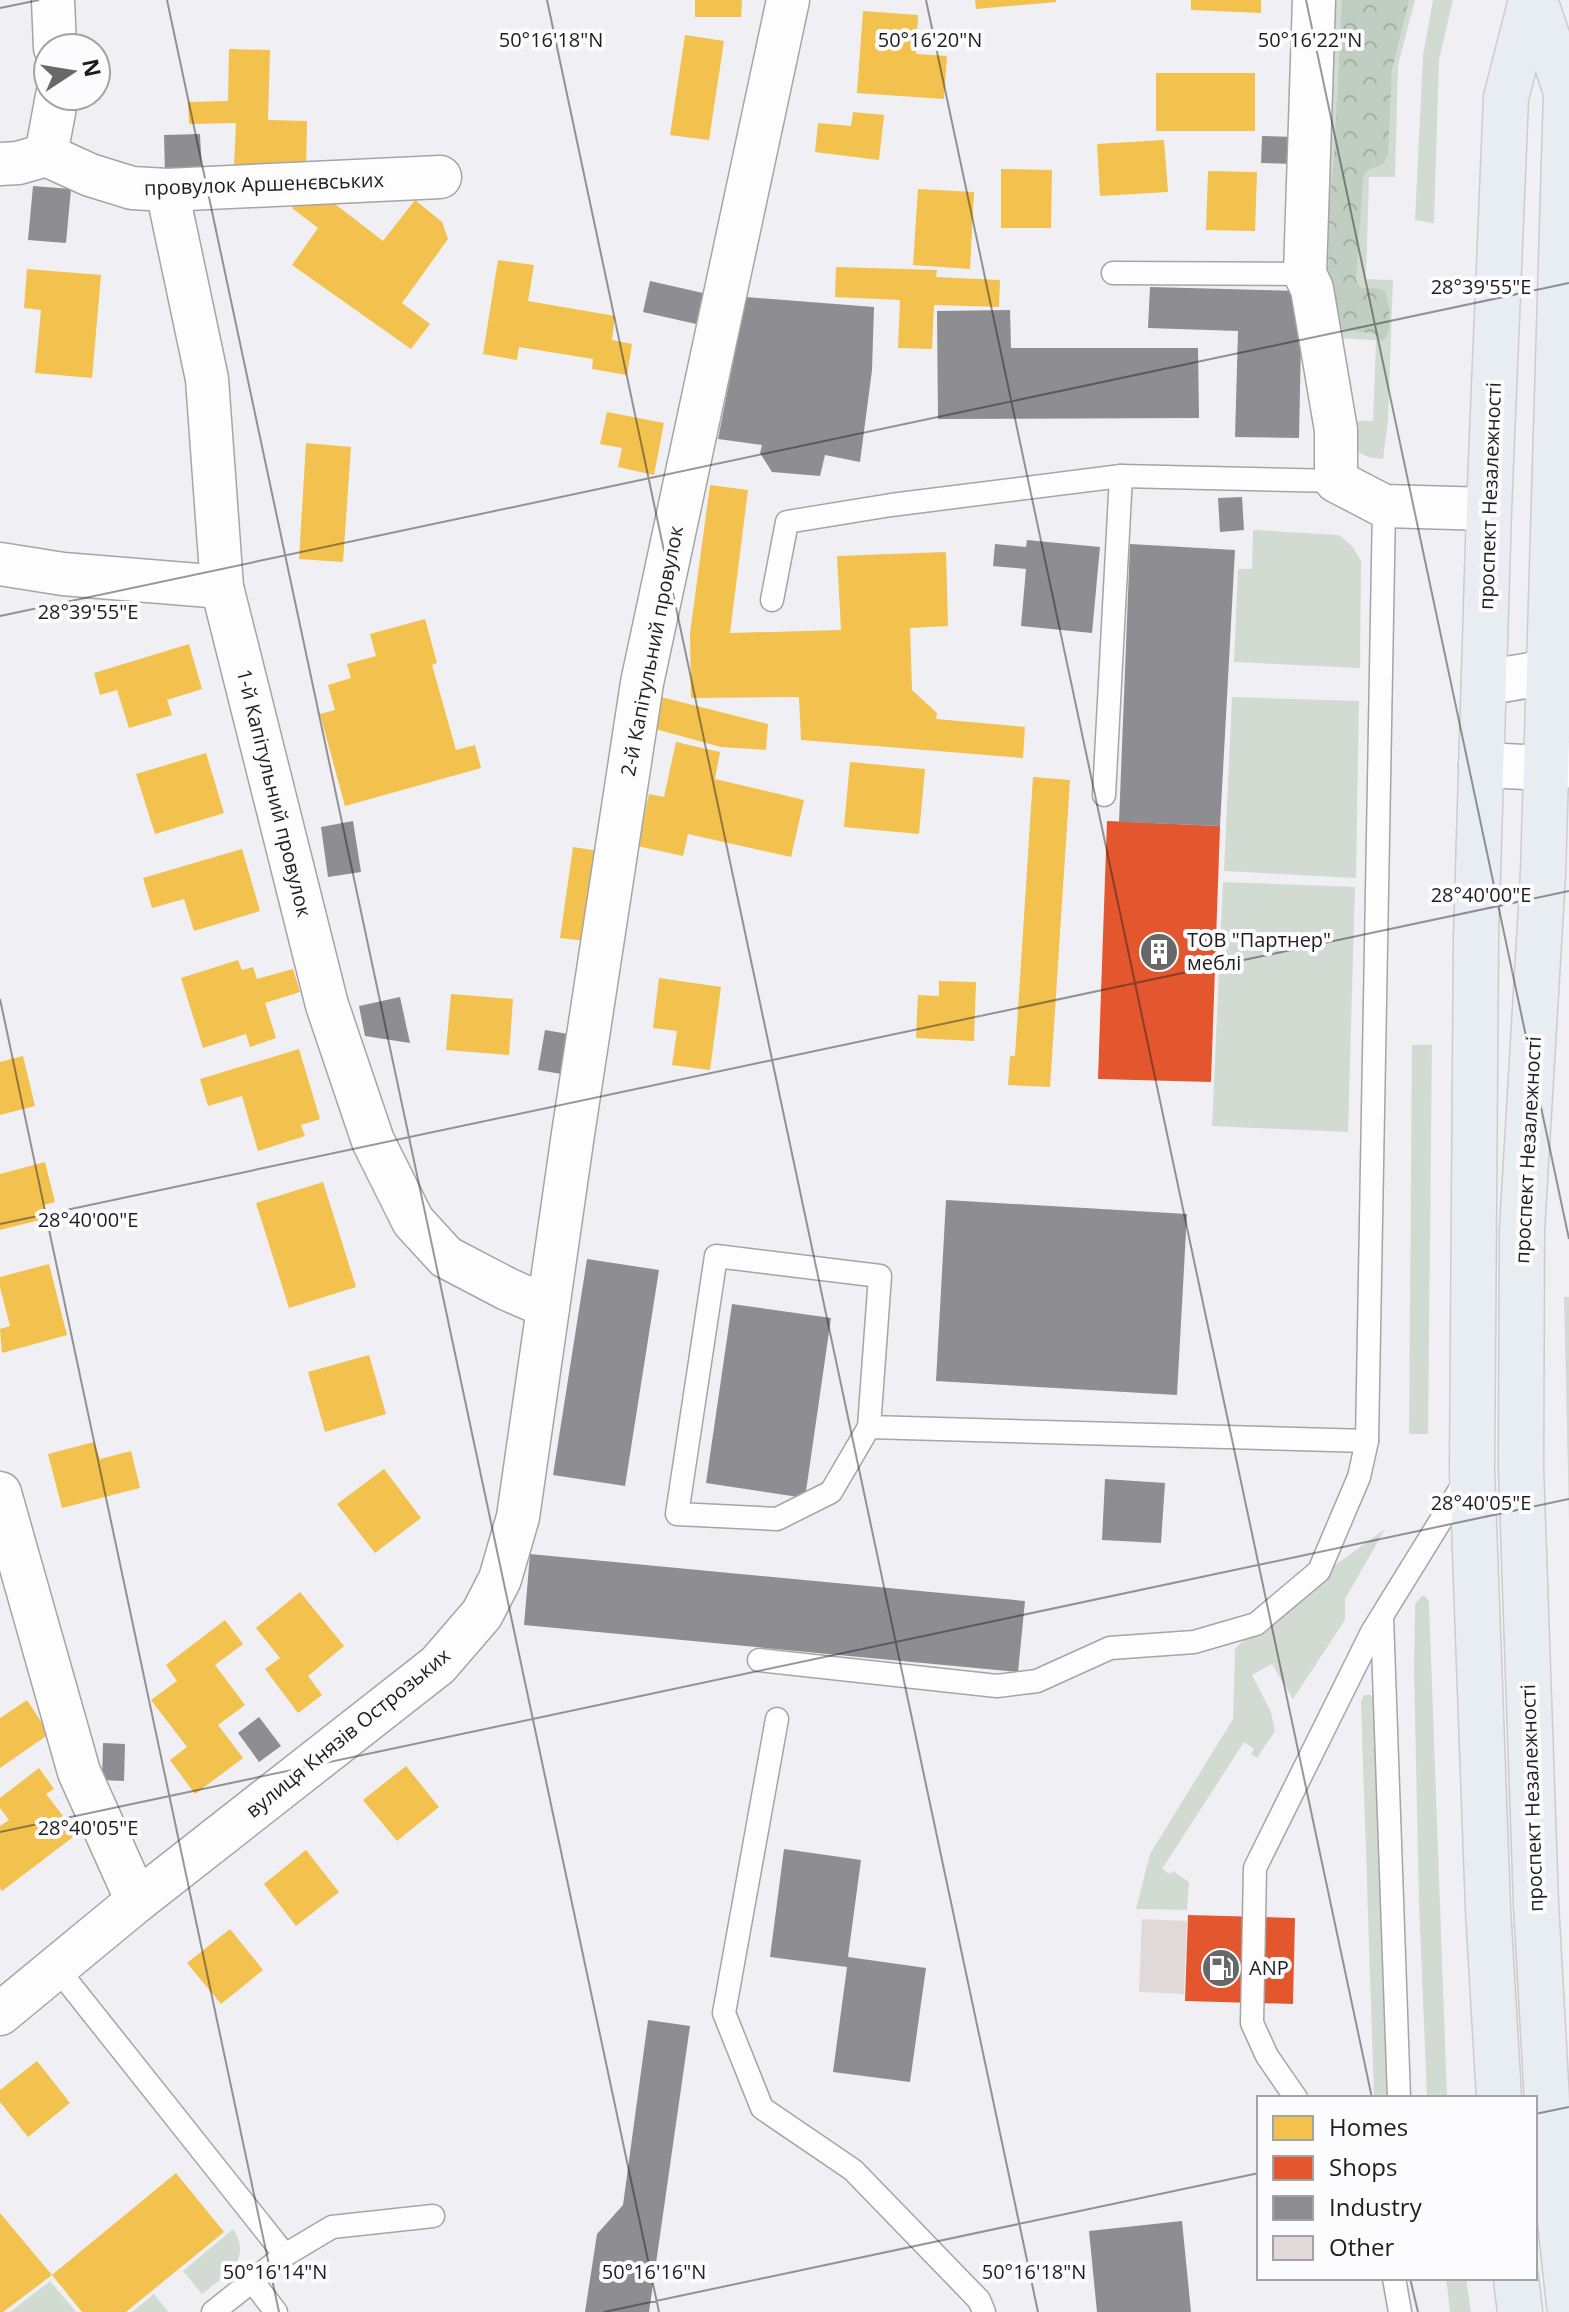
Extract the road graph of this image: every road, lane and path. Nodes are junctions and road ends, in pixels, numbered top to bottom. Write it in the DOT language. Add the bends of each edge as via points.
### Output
graph roads {
  1 [pos="53,0"];
  2 [pos="788,0"];
  3 [pos="1314,0"];
  4 [pos="1533,0"];
  5 [pos="54,32"];
  6 [pos="54,112"];
  7 [pos="46,155"];
  8 [pos="0,164"];
  9 [pos="1566,167"];
  10 [pos="440,177"];
  11 [pos="167,190"];
  12 [pos="1113,273"];
  13 [pos="1305,274"];
  14 [pos="1121,476"];
  15 [pos="1336,481"];
  16 [pos="1384,506"];
  17 [pos="1489,509"];
  18 [pos="0,564"];
  19 [pos="222,587"];
  20 [pos="772,600"];
  21 [pos="1559,671"];
  22 [pos="1484,683"];
  23 [pos="1481,765"];
  24 [pos="1557,767"];
  25 [pos="1104,795"];
  26 [pos="548,1307"];
  27 [pos="869,1427"];
  28 [pos="1367,1441"];
  29 [pos="1472,1470"];
  30 [pos="0,1493"];
  31 [pos="1382,1615"];
  32 [pos="759,1660"];
  33 [pos="777,1719"];
  34 [pos="137,1901"];
  35 [pos="56,1967"];
  36 [pos="0,2014"];
  37 [pos="1295,2096"];
  38 [pos="1399,2096"];
  39 [pos="1499,2096"];
  40 [pos="433,2216"];
  41 [pos="285,2255"];
  42 [pos="1394,2280"];
  43 [pos="1400,2280"];
  44 [pos="1516,2280"];
  45 [pos="253,2282"];
  46 [pos="1569,2304"];
  47 [pos="213,2312"];
  48 [pos="276,2312"];
  49 [pos="984,2312"];
  50 [pos="1401,2312"];
  51 [pos="1520,2312"];
  1 -- 5 [label="street"];
  2 -- 26 [label="street, 2-й Капітульний провулок" via="642,683"];
  3 -- 13 [label="street"];
  4 -- 9 [label="main road, проспект Незалежності" via="1566,92"];
  4 -- 17 [label="main road, проспект Незалежності" via="1506,98"];
  6 -- 7 [label="street"];
  7 -- 8 [label="street"];
  7 -- 11 [label="street, провулок Аршенєвських" via="132,188"];
  9 -- 21 [label="main road, проспект Незалежності"];
  10 -- 11 [label="street, провулок Аршенєвських"];
  11 -- 19 [label="street, 1-й Капітульний провулок" via="207,379"];
  12 -- 13 [label="lane"];
  13 -- 15 [label="street" via="1336,430"];
  14 -- 15 [label="lane"];
  14 -- 20 [label="lane" via="787,522"];
  14 -- 25 [label="lane"];
  15 -- 16 [label="street"];
  16 -- 17 [label="street"];
  16 -- 28 [label="lane"];
  17 -- 22 [label="main road, проспект Незалежності"];
  18 -- 19 [label="street"];
  19 -- 26 [label="street, 1-й Капітульний провулок" via="327,1005 373,1141 413,1221 446,1257"];
  21 -- 22 [label="street"];
  21 -- 24 [label="main road, проспект Незалежності"];
  22 -- 23 [label="main road, проспект Незалежності"];
  23 -- 24 [label="street"];
  23 -- 29 [label="main road, проспект Незалежності"];
  24 -- 46 [label="main road, проспект Незалежності" via="1543,874 1522,1230 1521,1467 1547,2101"];
  26 -- 34 [label="street, вулиця Князів Острозьких" via="518,1517 500,1579 482,1614 438,1665"];
  27 -- 27 [label="lane" via="880,1276 716,1256 677,1514 777,1519 831,1492"];
  27 -- 28 [label="lane"];
  28 -- 32 [label="lane" via="1359,1477 1319,1571 1256,1624 1194,1642 1110,1648 1037,1681 997,1686"];
  29 -- 31 [label="lane"];
  29 -- 39 [label="main road, проспект Незалежності"];
  30 -- 34 [label="street" via="79,1772"];
  31 -- 37 [label="lane" via="1255,1868 1252,2023"];
  31 -- 38 [label="lane"];
  33 -- 49 [label="lane" via="724,2013 762,2108 853,2170 979,2300"];
  34 -- 35 [label="street, вулиця Князів Острозьких"];
  35 -- 36 [label="street, вулиця Князів Острозьких"];
  35 -- 41 [label="lane"];
  40 -- 41 [label="lane" via="332,2227"];
  41 -- 45 [label="lane"];
  42 -- 50 [label="lane"];
  43 -- 50 [label="lane"];
  44 -- 51 [label="main road"];
  45 -- 47 [label="lane"];
  45 -- 48 [label="lane"];
}
